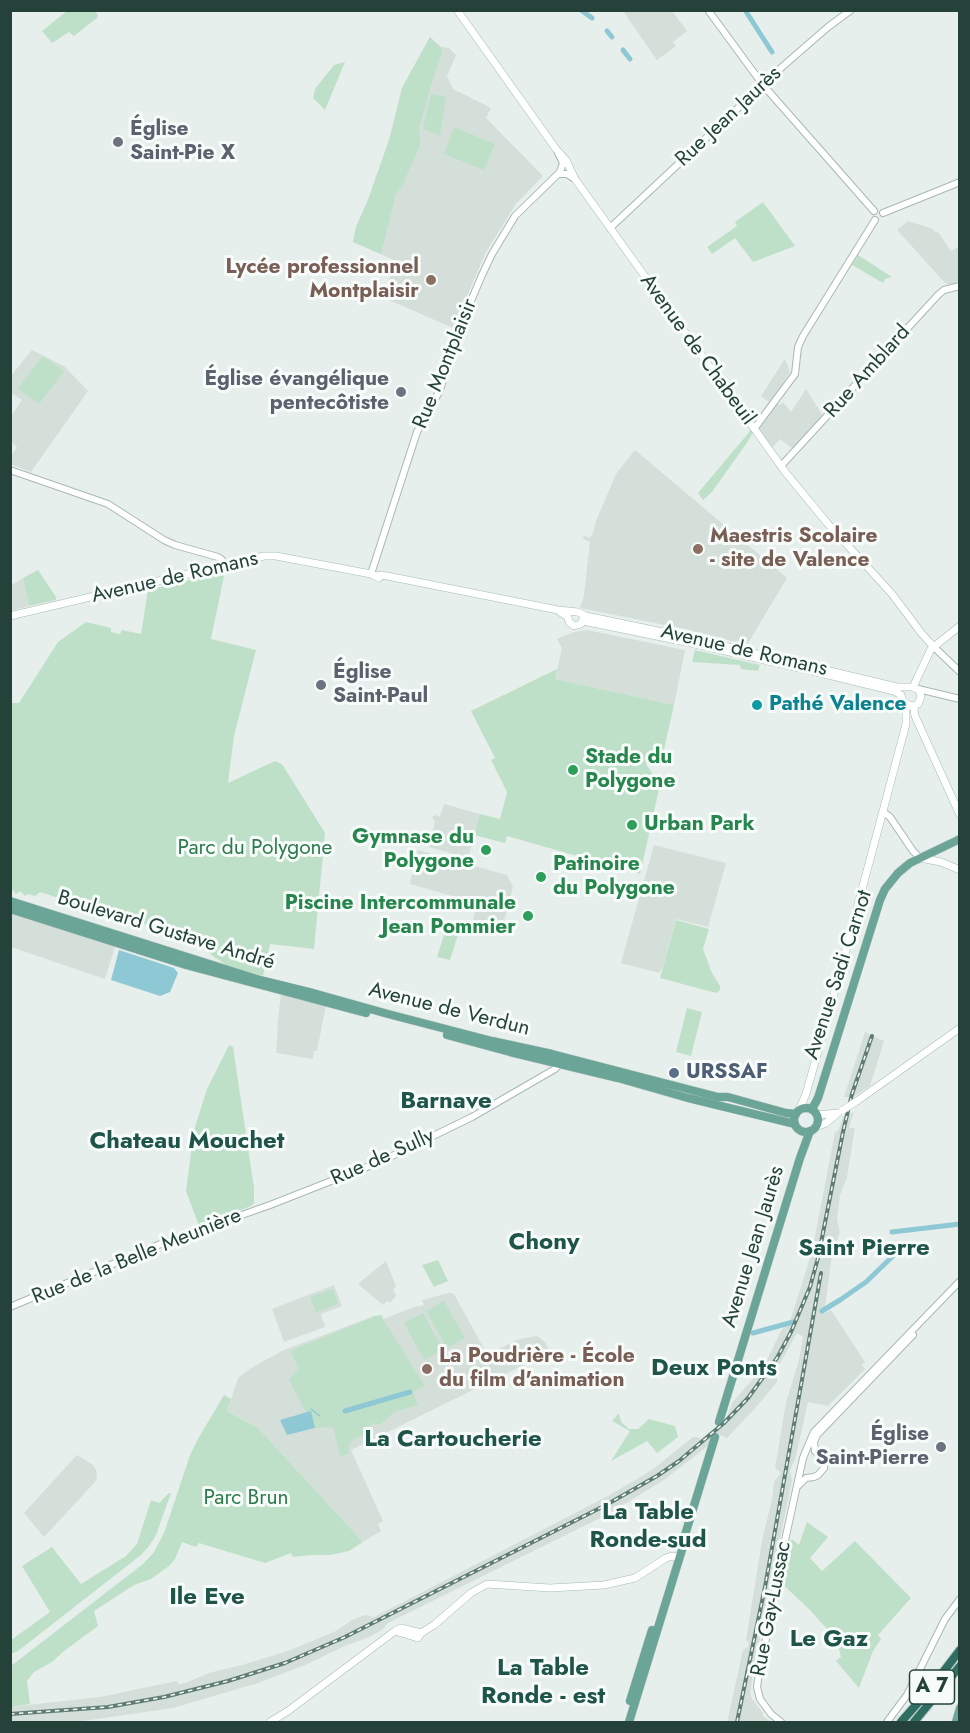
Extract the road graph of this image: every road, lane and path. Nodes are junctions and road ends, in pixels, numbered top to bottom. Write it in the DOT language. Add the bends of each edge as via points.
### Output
graph roads {
  1 [pos="708,10"];
  2 [pos="851,10"];
  3 [pos="457,11"];
  4 [pos="763,85"];
  5 [pos="557,151"];
  6 [pos="558,174"];
  7 [pos="575,179"];
  8 [pos="960,182"];
  9 [pos="874,211"];
  10 [pos="883,213"];
  11 [pos="875,220"];
  12 [pos="610,228"];
  13 [pos="960,286"];
  14 [pos="754,429"];
  15 [pos="781,466"];
  16 [pos="10,470"];
  17 [pos="225,565"];
  18 [pos="373,575"];
  19 [pos="570,615"];
  20 [pos="10,616"];
  21 [pos="582,618"];
  22 [pos="960,626"];
  23 [pos="934,647"];
  24 [pos="960,672"];
  25 [pos="914,687"];
  26 [pos="901,695"];
  27 [pos="960,699"];
  28 [pos="906,705"];
  29 [pos="915,705"];
  30 [pos="915,716"];
  31 [pos="906,724"];
  32 [pos="883,812"];
  33 [pos="960,814"];
  34 [pos="960,839"];
  35 [pos="947,846"];
  36 [pos="920,858"];
  37 [pos="941,862"];
  38 [pos="960,870"];
  39 [pos="10,901"];
  40 [pos="10,909"];
  41 [pos="312,993"];
  42 [pos="300,995"];
  43 [pos="960,1028"];
  44 [pos="577,1060"];
  45 [pos="560,1064"];
  46 [pos="806,1094"];
  47 [pos="797,1112"];
  48 [pos="814,1112"];
  49 [pos="840,1112"];
  50 [pos="797,1127"];
  51 [pos="813,1129"];
  52 [pos="800,1158"];
  53 [pos="264,1207"];
  54 [pos="960,1281"];
  55 [pos="960,1287"];
  56 [pos="10,1307"];
  57 [pos="720,1418"];
  58 [pos="715,1437"];
  59 [pos="815,1451"];
  60 [pos="806,1453"];
  61 [pos="801,1468"];
  62 [pos="808,1477"];
  63 [pos="797,1487"];
  64 [pos="678,1557"];
  65 [pos="960,1599"];
  66 [pos="960,1650"];
  67 [pos="960,1666"];
  68 [pos="960,1708"];
  69 [pos="270,1722"];
  70 [pos="624,1722"];
  71 [pos="629,1722"];
  72 [pos="781,1722"];
  73 [pos="886,1722"];
  74 [pos="901,1722"];
  75 [pos="914,1722"];
  76 [pos="956,1722"];
  1 -- 4 [label="street"];
  2 -- 4 [label="street, Rue Jean Jaurès"];
  3 -- 5 [label="main road, Avenue de Chabeuil"];
  4 -- 9 [label="street"];
  4 -- 12 [label="street, Rue Jean Jaurès"];
  5 -- 6 [label="street" via="563,163"];
  5 -- 7 [label="main road, Avenue de Chabeuil"];
  6 -- 7 [label="street"];
  6 -- 18 [label="street, Rue Montplaisir" via="515,216 487,265 457,334 440,390 417,432"];
  7 -- 12 [label="main road, Avenue de Chabeuil"];
  8 -- 10 [label="street"];
  9 -- 10 [label="street"];
  9 -- 11 [label="street"];
  10 -- 11 [label="street" via="882,219"];
  11 -- 14 [label="street" via="803,336 795,374"];
  12 -- 14 [label="main road, Avenue de Chabeuil"];
  13 -- 15 [label="street, Rue Amblard" via="938,295"];
  14 -- 15 [label="main road, Avenue de Chabeuil"];
  15 -- 23 [label="main road, Avenue de Chabeuil"];
  16 -- 17 [label="street" via="108,504 164,540 215,556"];
  17 -- 18 [label="main road, Avenue de Romans" via="276,556"];
  17 -- 20 [label="main road, Avenue de Romans"];
  18 -- 19 [label="main road, Avenue de Romans"];
  19 -- 21 [label="main road" via="578,612"];
  19 -- 21 [label="main road" via="574,626 579,626"];
  21 -- 25 [label="main road, Avenue de Romans"];
  21 -- 26 [label="main road, Avenue de Romans"];
  22 -- 23 [label="main road"];
  23 -- 24 [label="street, Avenue de Chabeuil"];
  23 -- 25 [label="main road"];
  25 -- 26 [label="main road"];
  25 -- 27 [label="street, Avenue de Romans"];
  25 -- 29 [label="main road" via="921,697"];
  26 -- 28 [label="main road"];
  28 -- 29 [label="main road"];
  28 -- 31 [label="main road"];
  29 -- 30 [label="main road"];
  30 -- 31 [label="main road"];
  30 -- 33 [label="main road"];
  31 -- 32 [label="main road"];
  32 -- 36 [label="street"];
  32 -- 46 [label="main road"];
  34 -- 35 [label="main road, Avenue Sadi Carnot"];
  35 -- 36 [label="main road, Avenue Sadi Carnot"];
  35 -- 37 [label="main road" via="939,854"];
  36 -- 37 [label="main road"];
  36 -- 48 [label="main road, Avenue Sadi Carnot" via="898,873 880,900"];
  37 -- 38 [label="main road"];
  39 -- 41 [label="main road, Boulevard Gustave André"];
  40 -- 42 [label="main road, Boulevard Gustave André" via="186,965"];
  41 -- 44 [label="main road, Avenue de Verdun"];
  42 -- 45 [label="main road, Avenue de Verdun"];
  43 -- 49 [label="main road, bridge"];
  44 -- 45 [label="street, Avenue de Verdun"];
  44 -- 47 [label="main road, Avenue de Verdun" via="718,1097 786,1113"];
  45 -- 50 [label="main road, Avenue de Verdun"];
  45 -- 53 [label="street, Rue de Sully" via="472,1117 407,1149"];
  46 -- 47 [label="main road"];
  46 -- 48 [label="main road"];
  47 -- 48 [label="main road" via="805,1108"];
  47 -- 50 [label="main road"];
  48 -- 49 [label="main road"];
  48 -- 51 [label="main road" via="818,1121"];
  49 -- 51 [label="main road"];
  50 -- 51 [label="main road"];
  50 -- 52 [label="main road, Avenue Jean Jaurès"];
  51 -- 52 [label="main road, Avenue Jean Jaurès"];
  52 -- 57 [label="main road, Avenue Jean Jaurès"];
  53 -- 56 [label="street, Rue de la Belle Meunière" via="163,1243"];
  54 -- 60 [label="street" via="814,1432"];
  55 -- 59 [label="street" via="817,1435"];
  58 -- 64 [label="main road"];
  59 -- 60 [label="street"];
  59 -- 62 [label="street" via="826,1464 818,1475"];
  60 -- 61 [label="street"];
  61 -- 62 [label="street"];
  61 -- 63 [label="street, Rue Gay-Lussac"];
  62 -- 63 [label="street"];
  63 -- 72 [label="street, Rue Gay-Lussac" via="757,1687 760,1700"];
  64 -- 69 [label="main road" via="666,1558 635,1578 610,1585 550,1588 487,1584 420,1635 401,1628 395,1631"];
  64 -- 70 [label="main road"];
  64 -- 71 [label="main road"];
  65 -- 73 [label="street" via="945,1619 907,1695"];
  66 -- 74 [label="highway, A 7"];
  67 -- 75 [label="highway, A 7"];
  68 -- 76 [label="main road"];
}
